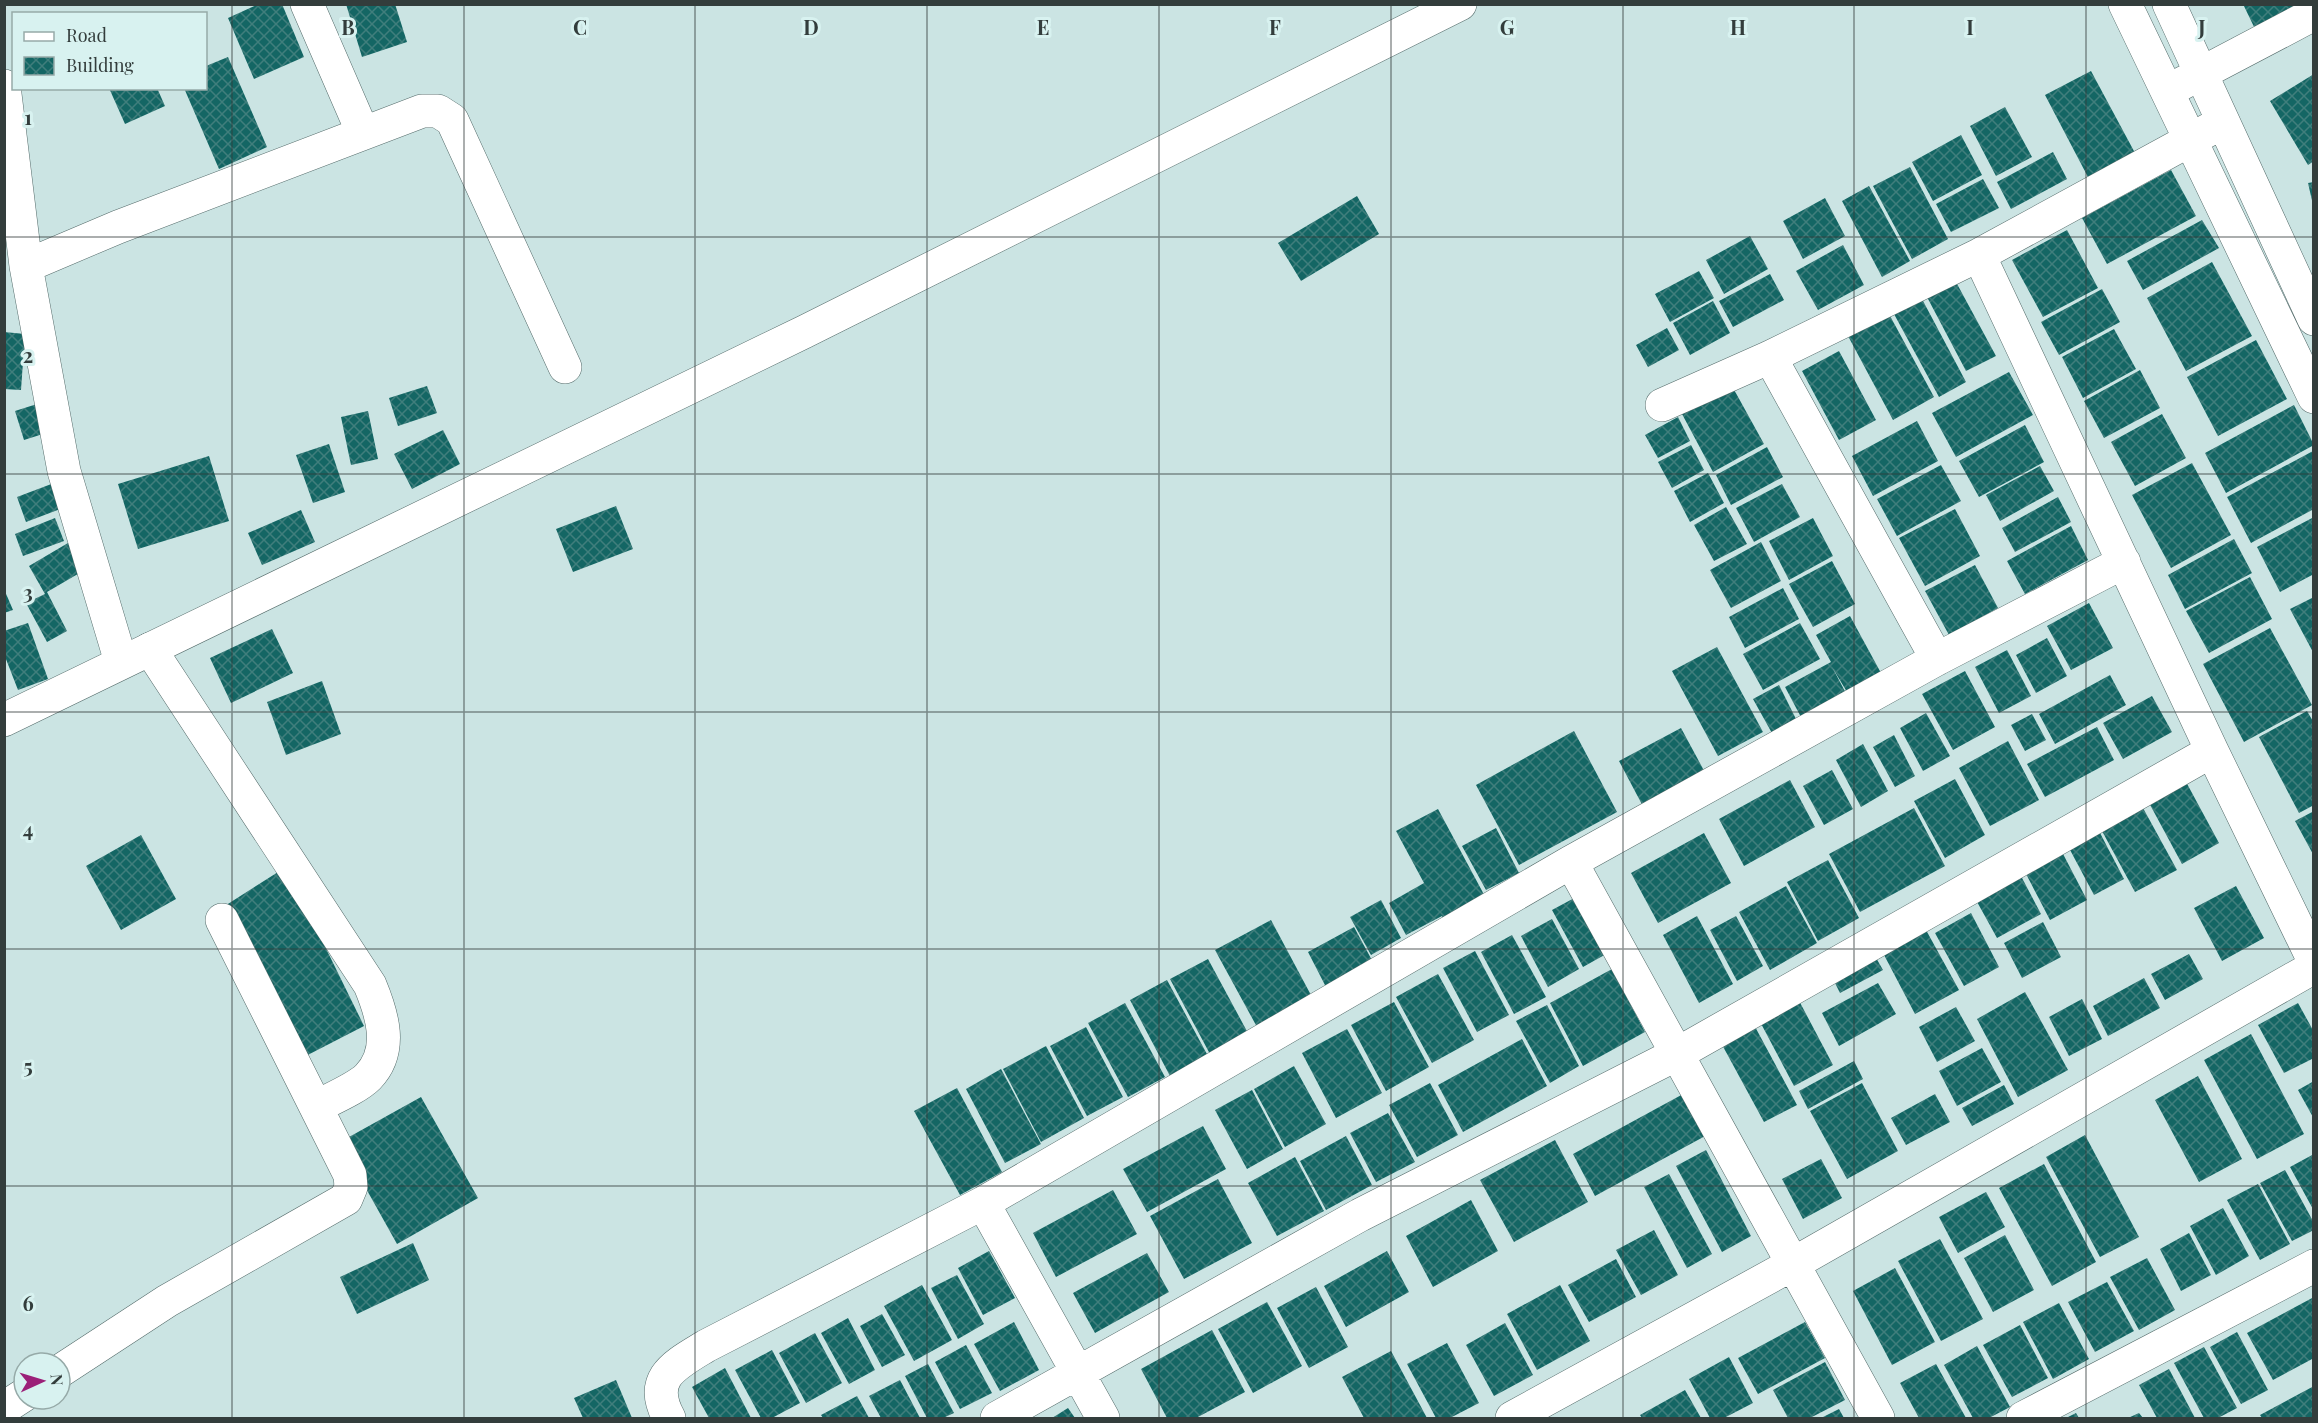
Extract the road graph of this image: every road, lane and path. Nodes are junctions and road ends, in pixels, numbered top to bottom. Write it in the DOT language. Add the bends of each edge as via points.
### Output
graph roads {
  1 [pos="307,4"];
  2 [pos="1460,4"];
  3 [pos="2125,4"];
  4 [pos="2169,4"];
  5 [pos="2313,14"];
  6 [pos="2200,73"];
  7 [pos="4,86"];
  8 [pos="2167,92"];
  9 [pos="2223,122"];
  10 [pos="363,133"];
  11 [pos="2190,140"];
  12 [pos="1979,255"];
  13 [pos="26,266"];
  14 [pos="2313,320"];
  15 [pos="1770,357"];
  16 [pos="565,367"];
  17 [pos="2313,397"];
  18 [pos="1662,405"];
  19 [pos="2124,562"];
  20 [pos="150,649"];
  21 [pos="1937,659"];
  22 [pos="121,662"];
  23 [pos="4,720"];
  24 [pos="2212,751"];
  25 [pos="1570,862"];
  26 [pos="222,920"];
  27 [pos="2313,961"];
  28 [pos="2313,967"];
  29 [pos="1677,1054"];
  30 [pos="316,1107"];
  31 [pos="983,1203"];
  32 [pos="1793,1264"];
  33 [pos="2313,1266"];
  34 [pos="72,1363"];
  35 [pos="1077,1373"];
  36 [pos="669,1419"];
  37 [pos="998,1419"];
  38 [pos="1103,1419"];
  39 [pos="1512,1419"];
  40 [pos="1878,1419"];
  41 [pos="2023,1419"];
  1 -- 10 [label="street"];
  2 -- 20 [label="street" via="793,337"];
  3 -- 8 [label="street"];
  4 -- 6 [label="street"];
  5 -- 6 [label="street"];
  6 -- 8 [label="street"];
  6 -- 9 [label="street"];
  7 -- 13 [label="street"];
  8 -- 11 [label="street"];
  9 -- 11 [label="street"];
  9 -- 14 [label="street"];
  10 -- 13 [label="street"];
  10 -- 16 [label="street" via="428,110 452,120"];
  11 -- 12 [label="street"];
  11 -- 17 [label="street"];
  12 -- 15 [label="street"];
  12 -- 19 [label="street"];
  13 -- 22 [label="street" via="64,471"];
  15 -- 18 [label="street"];
  15 -- 21 [label="street"];
  19 -- 21 [label="street"];
  19 -- 24 [label="street"];
  20 -- 22 [label="street"];
  20 -- 30 [label="street" via="370,985 381,1010 384,1032 380,1059 368,1077"];
  21 -- 25 [label="street"];
  22 -- 23 [label="street"];
  24 -- 27 [label="street"];
  24 -- 29 [label="street"];
  25 -- 29 [label="street"];
  25 -- 31 [label="street"];
  26 -- 30 [label="street"];
  28 -- 32 [label="street"];
  29 -- 32 [label="street"];
  29 -- 35 [label="street" via="1360,1215"];
  30 -- 34 [label="street" via="350,1175 346,1199 167,1301"];
  31 -- 35 [label="street"];
  31 -- 36 [label="street" via="677,1364 661,1386 662,1406"];
  32 -- 39 [label="street"];
  32 -- 40 [label="street"];
  33 -- 41 [label="street"];
  35 -- 37 [label="street"];
  35 -- 38 [label="street"];
}
